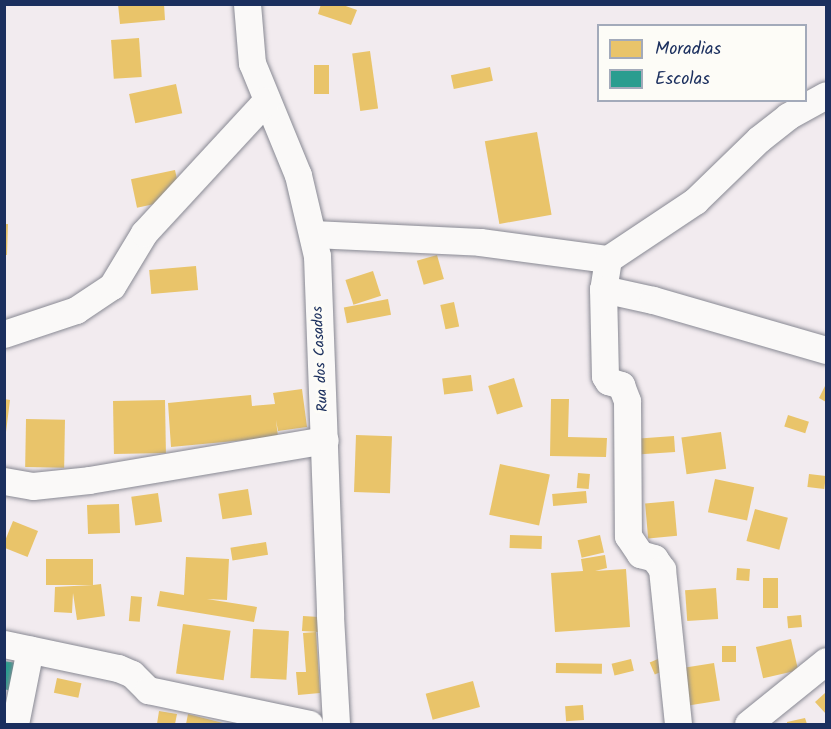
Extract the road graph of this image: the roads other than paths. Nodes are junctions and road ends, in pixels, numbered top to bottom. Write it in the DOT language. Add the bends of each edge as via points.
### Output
graph roads {
  1 [pos="247,4"];
  2 [pos="826,95"];
  3 [pos="266,101"];
  4 [pos="313,234"];
  5 [pos="608,259"];
  6 [pos="603,289"];
  7 [pos="4,334"];
  8 [pos="826,350"];
  9 [pos="325,440"];
  10 [pos="4,481"];
  11 [pos="17,647"];
  12 [pos="826,661"];
  13 [pos="15,724"];
  14 [pos="309,724"];
  15 [pos="336,724"];
  16 [pos="678,724"];
  17 [pos="748,724"];
  1 -- 3 [label="street, Rua dos Casados" via="252,63"];
  2 -- 5 [label="street" via="788,116 695,201"];
  3 -- 4 [label="street, Rua dos Casados" via="285,137"];
  3 -- 7 [label="street" via="144,233 112,286 76,310"];
  4 -- 5 [label="street" via="480,242"];
  4 -- 9 [label="street, Rua dos Casados"];
  5 -- 6 [label="street"];
  6 -- 8 [label="street"];
  6 -- 16 [label="street" via="605,376 621,385 627,401 628,536 640,554 654,558 662,569"];
  9 -- 10 [label="street" via="88,480 33,486"];
  9 -- 15 [label="street, Rua dos Casados"];
  11 -- 13 [label="street"];
  11 -- 14 [label="street" via="118,668 132,674 148,690"];
  12 -- 17 [label="street"];
}
